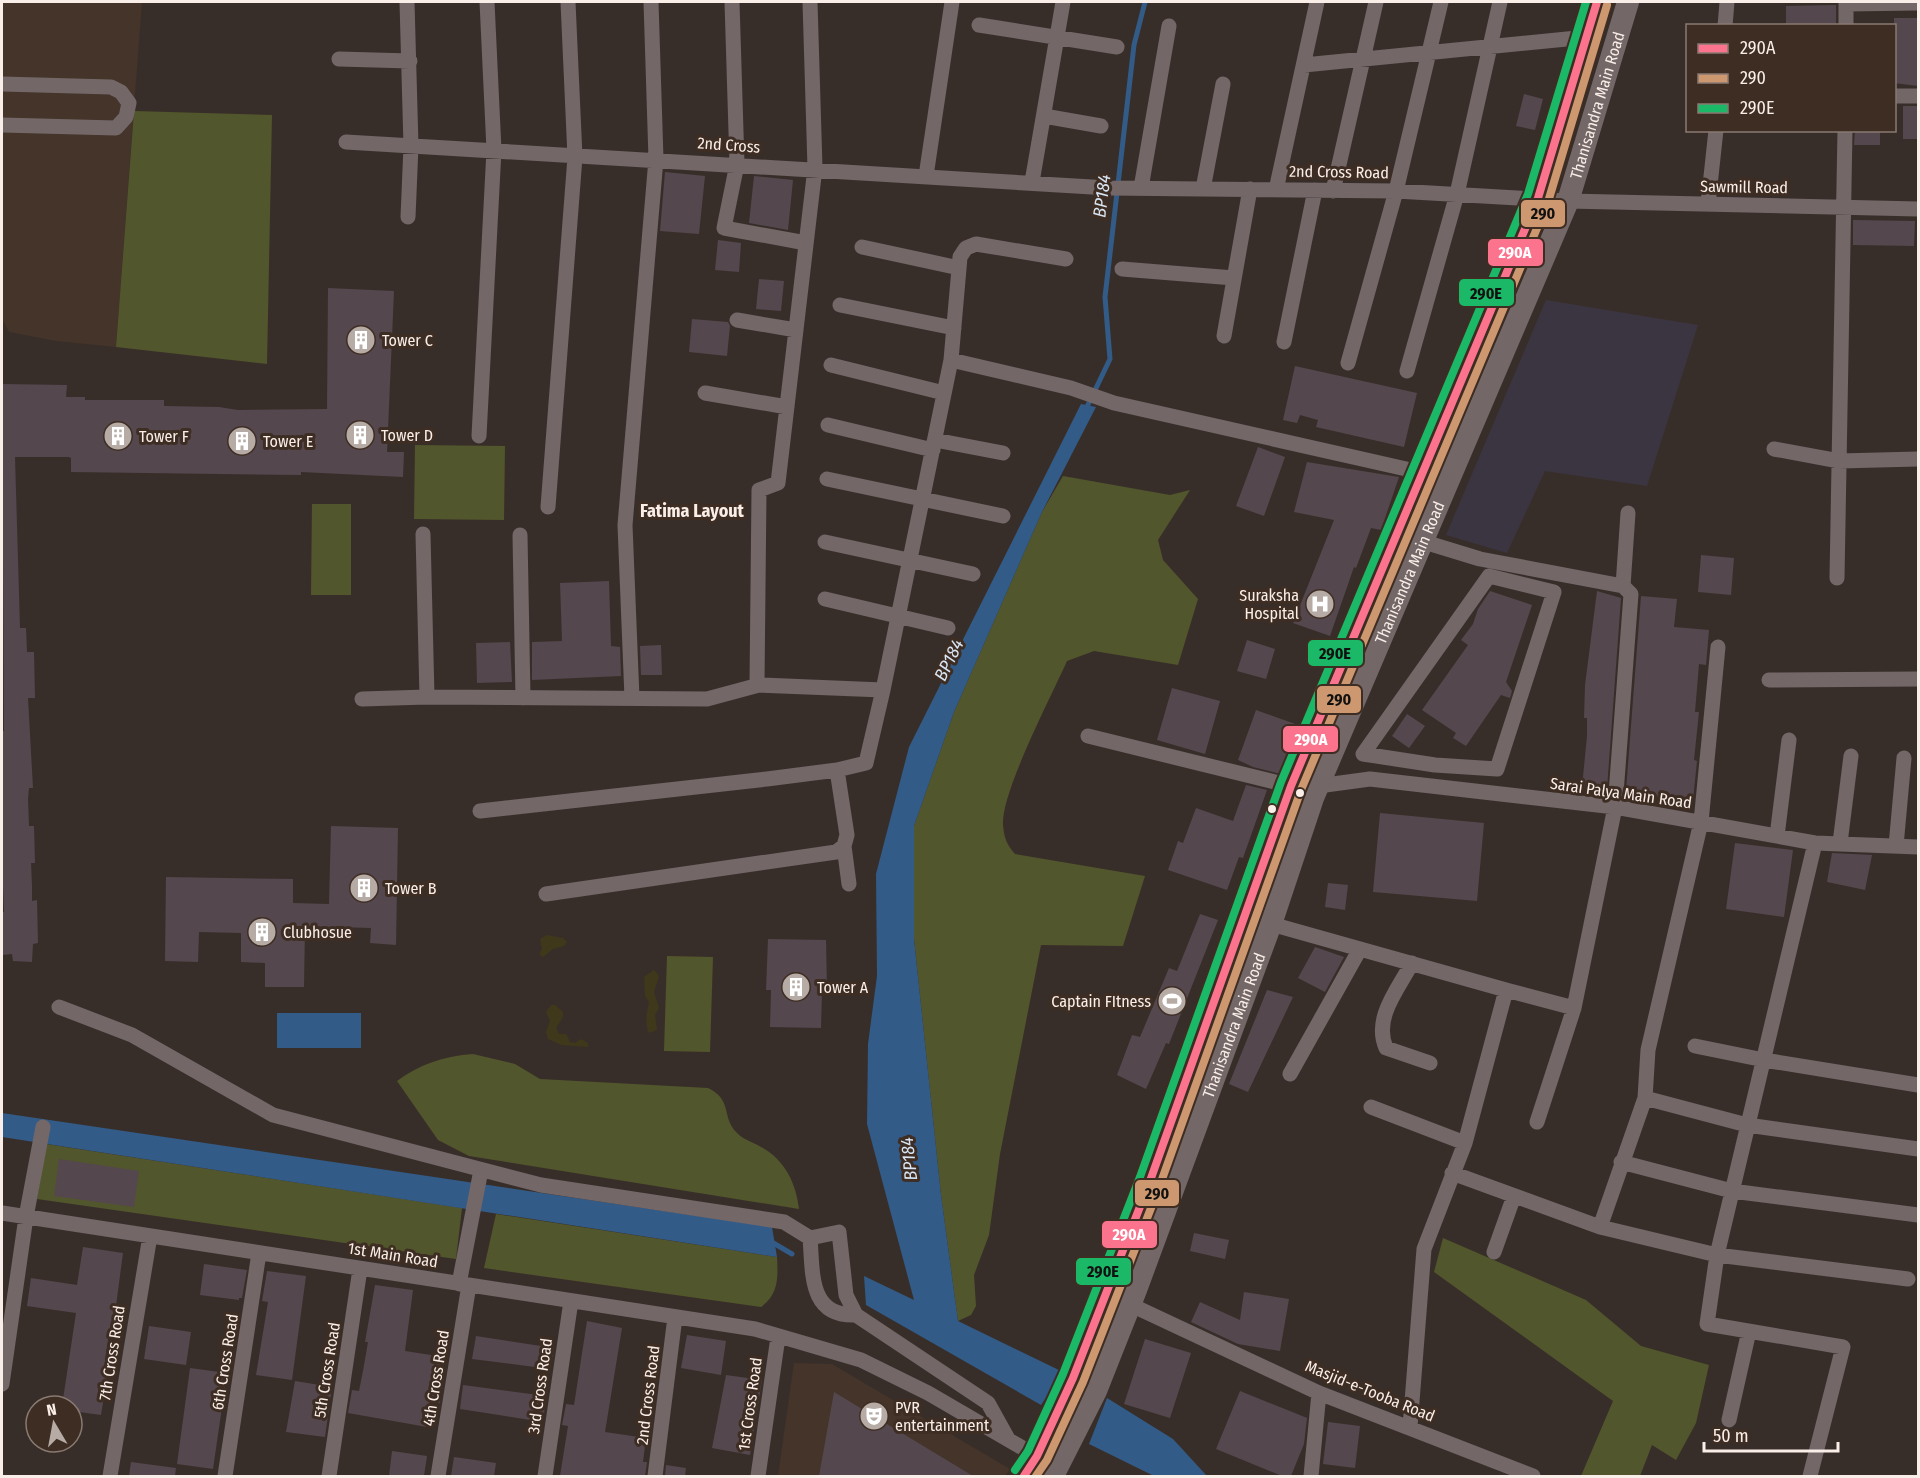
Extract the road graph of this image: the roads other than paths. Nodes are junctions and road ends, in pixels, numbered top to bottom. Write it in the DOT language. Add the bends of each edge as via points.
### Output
graph roads {
  1 [pos="406,2"];
  2 [pos="487,2"];
  3 [pos="568,2"];
  4 [pos="651,2"];
  5 [pos="732,2"];
  6 [pos="810,2"];
  7 [pos="952,2"];
  8 [pos="1063,2"];
  9 [pos="1317,2"];
  10 [pos="1376,2"];
  11 [pos="1441,2"];
  12 [pos="1500,2"];
  13 [pos="1597,2"];
  14 [pos="1628,2"];
  15 [pos="1727,2"];
  16 [pos="1846,3"];
  17 [pos="1918,3"];
  18 [pos="1725,24"];
  19 [pos="1846,24"];
  20 [pos="979,26"];
  21 [pos="1169,26"];
  22 [pos="1587,37"];
  23 [pos="1057,39"];
  24 [pos="1492,46"];
  25 [pos="1117,47"];
  26 [pos="1430,53"];
  27 [pos="339,59"];
  28 [pos="1364,59"];
  29 [pos="410,61"];
  30 [pos="1304,65"];
  31 [pos="2,84"];
  32 [pos="1222,84"];
  33 [pos="1896,96"];
  34 [pos="1918,96"];
  35 [pos="1044,116"];
  36 [pos="2,125"];
  37 [pos="1101,126"];
  38 [pos="1716,132"];
  39 [pos="1845,132"];
  40 [pos="346,142"];
  41 [pos="411,146"];
  42 [pos="495,150"];
  43 [pos="575,157"];
  44 [pos="656,159"];
  45 [pos="737,164"];
  46 [pos="815,168"];
  47 [pos="926,176"];
  48 [pos="1032,182"];
  49 [pos="1109,188"];
  50 [pos="1134,188"];
  51 [pos="1203,189"];
  52 [pos="1251,189"];
  53 [pos="1276,190"];
  54 [pos="1315,190"];
  55 [pos="1333,191"];
  56 [pos="1396,191"];
  57 [pos="1457,194"];
  58 [pos="1538,198"];
  59 [pos="1568,201"];
  60 [pos="1708,204"];
  61 [pos="1845,207"];
  62 [pos="1918,209"];
  63 [pos="408,217"];
  64 [pos="806,243"];
  65 [pos="862,247"];
  66 [pos="1066,259"];
  67 [pos="959,268"];
  68 [pos="1122,270"];
  69 [pos="1234,278"];
  70 [pos="840,305"];
  71 [pos="737,320"];
  72 [pos="954,328"];
  73 [pos="796,330"];
  74 [pos="1224,336"];
  75 [pos="1284,342"];
  76 [pos="951,360"];
  77 [pos="1348,363"];
  78 [pos="831,365"];
  79 [pos="1407,371"];
  80 [pos="705,393"];
  81 [pos="944,393"];
  82 [pos="787,407"];
  83 [pos="828,425"];
  84 [pos="479,436"];
  85 [pos="934,445"];
  86 [pos="1774,449"];
  87 [pos="1003,453"];
  88 [pos="1918,459"];
  89 [pos="1839,460"];
  90 [pos="1425,473"];
  91 [pos="827,479"];
  92 [pos="923,499"];
  93 [pos="548,507"];
  94 [pos="1628,513"];
  95 [pos="1003,516"];
  96 [pos="423,534"];
  97 [pos="520,535"];
  98 [pos="1421,541"];
  99 [pos="825,542"];
  100 [pos="910,559"];
  101 [pos="974,574"];
  102 [pos="1837,578"];
  103 [pos="1623,586"];
  104 [pos="825,599"];
  105 [pos="899,616"];
  106 [pos="948,628"];
  107 [pos="1718,647"];
  108 [pos="1918,679"];
  109 [pos="1768,680"];
  110 [pos="757,685"];
  111 [pos="884,690"];
  112 [pos="427,697"];
  113 [pos="523,698"];
  114 [pos="632,698"];
  115 [pos="362,699"];
  116 [pos="1088,736"];
  117 [pos="1789,740"];
  118 [pos="1851,756"];
  119 [pos="1380,758"];
  120 [pos="1904,758"];
  121 [pos="1435,765"];
  122 [pos="1488,768"];
  123 [pos="837,770"];
  124 [pos="1370,779"];
  125 [pos="1428,785"];
  126 [pos="1290,786"];
  127 [pos="1318,786"];
  128 [pos="1483,794"];
  129 [pos="1615,807"];
  130 [pos="480,811"];
  131 [pos="1701,822"];
  132 [pos="1777,836"];
  133 [pos="1815,843"];
  134 [pos="1840,843"];
  135 [pos="844,846"];
  136 [pos="1896,846"];
  137 [pos="1918,847"];
  138 [pos="849,884"];
  139 [pos="546,894"];
  140 [pos="1271,924"];
  141 [pos="1360,949"];
  142 [pos="1412,963"];
  143 [pos="1506,990"];
  144 [pos="59,1007"];
  145 [pos="1574,1008"];
  146 [pos="1695,1046"];
  147 [pos="1764,1060"];
  148 [pos="1430,1064"];
  149 [pos="1290,1074"];
  150 [pos="1918,1085"];
  151 [pos="1645,1098"];
  152 [pos="1371,1107"];
  153 [pos="1537,1122"];
  154 [pos="1747,1125"];
  155 [pos="43,1127"];
  156 [pos="1465,1143"];
  157 [pos="1918,1149"];
  158 [pos="1621,1162"];
  159 [pos="1452,1173"];
  160 [pos="480,1177"];
  161 [pos="1732,1191"];
  162 [pos="1514,1196"];
  163 [pos="2,1213"];
  164 [pos="1918,1215"];
  165 [pos="26,1217"];
  166 [pos="1600,1227"];
  167 [pos="150,1236"];
  168 [pos="810,1238"];
  169 [pos="1494,1252"];
  170 [pos="259,1253"];
  171 [pos="1717,1255"];
  172 [pos="360,1269"];
  173 [pos="1908,1279"];
  174 [pos="464,1285"];
  175 [pos="571,1301"];
  176 [pos="1129,1305"];
  177 [pos="856,1315"];
  178 [pos="675,1317"];
  179 [pos="1749,1331"];
  180 [pos="778,1337"];
  181 [pos="2,1384"];
  182 [pos="1319,1393"];
  183 [pos="1729,1420"];
  184 [pos="1410,1427"];
  185 [pos="1008,1439"];
  186 [pos="1037,1456"];
  187 [pos="1499,1470"];
  188 [pos="1056,1473"];
  189 [pos="110,1476"];
  190 [pos="225,1476"];
  191 [pos="329,1476"];
  192 [pos="438,1476"];
  193 [pos="546,1476"];
  194 [pos="655,1476"];
  195 [pos="758,1476"];
  196 [pos="1024,1476"];
  197 [pos="1311,1476"];
  198 [pos="1533,1476"];
  199 [pos="1810,1476"];
  1 -- 29 [label="street"];
  2 -- 42 [label="street"];
  3 -- 43 [label="street"];
  4 -- 44 [label="street"];
  5 -- 45 [label="street"];
  6 -- 46 [label="street"];
  7 -- 47 [label="street"];
  8 -- 23 [label="street"];
  9 -- 30 [label="street"];
  10 -- 28 [label="street"];
  11 -- 26 [label="street"];
  12 -- 24 [label="street"];
  13 -- 22 [label="main road, Thanisandra Main Road"];
  14 -- 59 [label="main road, Thanisandra Main Road"];
  15 -- 18 [label="street"];
  16 -- 17 [label="street"];
  16 -- 19 [label="street"];
  20 -- 23 [label="street"];
  21 -- 50 [label="street"];
  22 -- 24 [label="street"];
  22 -- 58 [label="main road, Thanisandra Main Road"];
  23 -- 25 [label="street"];
  23 -- 35 [label="street"];
  24 -- 26 [label="street"];
  24 -- 57 [label="street"];
  26 -- 28 [label="street"];
  26 -- 56 [label="street"];
  27 -- 29 [label="street"];
  28 -- 30 [label="street"];
  28 -- 55 [label="street"];
  29 -- 41 [label="street"];
  30 -- 53 [label="street"];
  31 -- 36 [label="street" via="111,87 129,103 126,117 116,129"];
  32 -- 51 [label="street"];
  33 -- 34 [label="street"];
  35 -- 37 [label="street"];
  35 -- 48 [label="street"];
  38 -- 60 [label="street"];
  39 -- 61 [label="street"];
  40 -- 41 [label="street, 2nd Cross"];
  41 -- 42 [label="street, 2nd Cross"];
  41 -- 63 [label="street"];
  42 -- 43 [label="street, 2nd Cross"];
  42 -- 84 [label="street"];
  43 -- 44 [label="street, 2nd Cross"];
  43 -- 93 [label="street"];
  44 -- 45 [label="street, 2nd Cross"];
  44 -- 114 [label="street" via="625,525"];
  45 -- 46 [label="street, 2nd Cross"];
  45 -- 64 [label="street" via="724,228"];
  46 -- 47 [label="street, 2nd Cross"];
  46 -- 64 [label="street"];
  47 -- 48 [label="street, 2nd Cross"];
  48 -- 49 [label="street, 2nd Cross"];
  49 -- 50 [label="street, 2nd Cross Road"];
  50 -- 51 [label="street, 2nd Cross Road"];
  51 -- 52 [label="street, 2nd Cross Road"];
  52 -- 53 [label="street, 2nd Cross Road"];
  52 -- 69 [label="street"];
  53 -- 54 [label="street, 2nd Cross Road"];
  54 -- 55 [label="street, 2nd Cross Road"];
  54 -- 75 [label="street"];
  55 -- 56 [label="street, 2nd Cross Road"];
  56 -- 57 [label="street, 2nd Cross Road"];
  56 -- 77 [label="street"];
  57 -- 58 [label="street, 2nd Cross Road"];
  57 -- 79 [label="street"];
  58 -- 59 [label="street, 2nd Cross Road"];
  58 -- 90 [label="main road, Thanisandra Main Road"];
  59 -- 60 [label="street, Sawmill Road"];
  59 -- 98 [label="main road, Thanisandra Main Road"];
  60 -- 61 [label="street, Sawmill Road"];
  61 -- 62 [label="street, Sawmill Road"];
  61 -- 89 [label="street"];
  64 -- 73 [label="street"];
  65 -- 67 [label="street"];
  66 -- 67 [label="street" via="976,244 966,248"];
  67 -- 72 [label="street"];
  68 -- 69 [label="street"];
  69 -- 74 [label="street"];
  70 -- 72 [label="street"];
  71 -- 73 [label="street"];
  72 -- 76 [label="street"];
  73 -- 82 [label="street"];
  76 -- 81 [label="street"];
  76 -- 90 [label="street" via="1071,388 1114,403"];
  78 -- 81 [label="street"];
  80 -- 82 [label="street"];
  81 -- 85 [label="street"];
  82 -- 110 [label="street" via="778,483 759,490"];
  83 -- 85 [label="street"];
  85 -- 87 [label="street"];
  85 -- 92 [label="street"];
  86 -- 89 [label="street"];
  88 -- 89 [label="street"];
  89 -- 102 [label="street"];
  90 -- 126 [label="main road, Thanisandra Main Road"];
  91 -- 92 [label="street"];
  92 -- 95 [label="street"];
  92 -- 100 [label="street"];
  94 -- 103 [label="street"];
  96 -- 112 [label="street"];
  97 -- 113 [label="street"];
  98 -- 103 [label="street" via="1480,559"];
  98 -- 127 [label="main road, Thanisandra Main Road"];
  99 -- 100 [label="street"];
  100 -- 101 [label="street"];
  100 -- 105 [label="street"];
  103 -- 129 [label="street" via="1631,594"];
  104 -- 105 [label="street"];
  105 -- 106 [label="street"];
  105 -- 111 [label="street"];
  107 -- 131 [label="street"];
  108 -- 109 [label="street"];
  110 -- 111 [label="street"];
  110 -- 114 [label="street" via="707,699"];
  111 -- 123 [label="street" via="866,763"];
  112 -- 113 [label="street"];
  112 -- 115 [label="street"];
  113 -- 114 [label="street"];
  116 -- 126 [label="street, Sarai Palya Main Road"];
  117 -- 132 [label="street"];
  118 -- 134 [label="street"];
  119 -- 121 [label="street"];
  119 -- 122 [label="street" via="1363,754 1489,576 1554,592 1497,769"];
  119 -- 124 [label="street"];
  120 -- 136 [label="street"];
  121 -- 122 [label="street"];
  121 -- 125 [label="street"];
  122 -- 128 [label="street"];
  123 -- 130 [label="street"];
  123 -- 135 [label="street" via="847,835"];
  124 -- 125 [label="street, Sarai Palya Main Road"];
  124 -- 127 [label="street, Sarai Palya Main Road"];
  125 -- 128 [label="street, Sarai Palya Main Road"];
  126 -- 127 [label="street, Sarai Palya Main Road"];
  126 -- 186 [label="main road, Thanisandra Main Road" via="1150,1181 1073,1378"];
  127 -- 140 [label="main road, Thanisandra Main Road"];
  128 -- 129 [label="street, Sarai Palya Main Road"];
  129 -- 131 [label="street, Sarai Palya Main Road"];
  129 -- 145 [label="street"];
  131 -- 132 [label="street, Sarai Palya Main Road"];
  131 -- 151 [label="street" via="1648,1050"];
  132 -- 133 [label="street, Sarai Palya Main Road"];
  133 -- 134 [label="street, Sarai Palya Main Road"];
  133 -- 147 [label="street"];
  134 -- 136 [label="street, Sarai Palya Main Road"];
  135 -- 138 [label="street"];
  135 -- 139 [label="street" via="836,852"];
  136 -- 137 [label="street, Sarai Palya Main Road"];
  140 -- 141 [label="street"];
  140 -- 176 [label="main road, Thanisandra Main Road"];
  141 -- 142 [label="street"];
  141 -- 149 [label="street"];
  142 -- 143 [label="street"];
  142 -- 148 [label="street" via="1381,1020 1381,1036 1386,1047"];
  143 -- 145 [label="street"];
  143 -- 156 [label="street"];
  144 -- 160 [label="street" via="132,1035 273,1115 426,1153"];
  145 -- 153 [label="street"];
  146 -- 147 [label="street"];
  147 -- 150 [label="street"];
  147 -- 154 [label="street"];
  151 -- 154 [label="street"];
  151 -- 158 [label="street"];
  152 -- 156 [label="street"];
  154 -- 157 [label="street"];
  154 -- 161 [label="street"];
  155 -- 165 [label="street"];
  156 -- 159 [label="street"];
  158 -- 161 [label="street"];
  158 -- 166 [label="street"];
  159 -- 162 [label="street"];
  159 -- 184 [label="street" via="1424,1249"];
  160 -- 168 [label="street" via="784,1222"];
  160 -- 174 [label="street, 4th Cross Road"];
  161 -- 164 [label="street"];
  161 -- 171 [label="street"];
  162 -- 166 [label="street"];
  162 -- 169 [label="street"];
  163 -- 165 [label="street, 1st Main Road"];
  165 -- 167 [label="street, 1st Main Road"];
  165 -- 181 [label="street"];
  166 -- 171 [label="street"];
  167 -- 170 [label="street, 1st Main Road"];
  167 -- 189 [label="street, 7th Cross Road"];
  168 -- 177 [label="street" via="818,1296 830,1310"];
  168 -- 177 [label="street" via="839,1232 846,1294"];
  170 -- 172 [label="street, 1st Main Road"];
  170 -- 190 [label="street, 6th Cross Road"];
  171 -- 173 [label="street"];
  171 -- 179 [label="street" via="1707,1324"];
  172 -- 174 [label="street, 1st Main Road"];
  172 -- 191 [label="street, 5th Cross Road"];
  174 -- 175 [label="street, 1st Main Road"];
  174 -- 192 [label="street, 4th Cross Road"];
  175 -- 178 [label="street, 1st Main Road"];
  175 -- 193 [label="street, 3rd Cross Road"];
  176 -- 182 [label="street, Masjid-e-Tooba Road"];
  176 -- 188 [label="main road, Thanisandra Main Road" via="1096,1391"];
  177 -- 185 [label="street" via="988,1403"];
  178 -- 180 [label="street, 1st Main Road" via="754,1329"];
  178 -- 194 [label="street, 2nd Cross Road"];
  179 -- 183 [label="street"];
  179 -- 199 [label="street" via="1843,1347"];
  180 -- 185 [label="street, 1st Main Road" via="861,1360"];
  180 -- 195 [label="street, 1st Cross Road"];
  182 -- 184 [label="street, Masjid-e-Tooba Road"];
  182 -- 197 [label="street"];
  184 -- 187 [label="street, Masjid-e-Tooba Road"];
  185 -- 186 [label="street, 1st Main Road"];
  186 -- 188 [label="street, 1st Main Road"];
  186 -- 196 [label="main road, Thanisandra Main Road"];
  187 -- 198 [label="street, Masjid-e-Tooba Road"];
}
